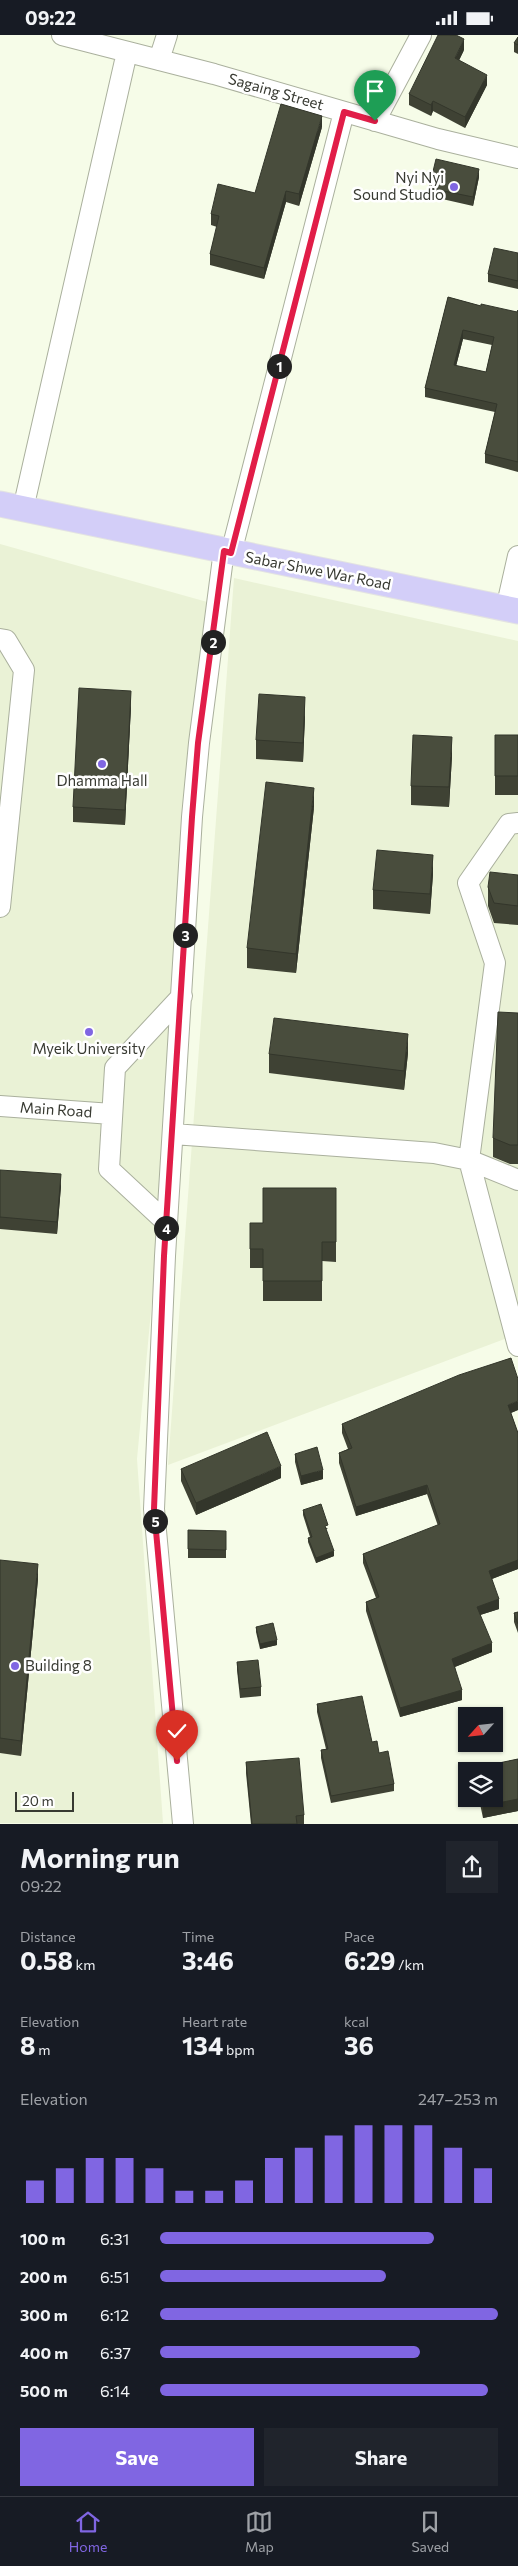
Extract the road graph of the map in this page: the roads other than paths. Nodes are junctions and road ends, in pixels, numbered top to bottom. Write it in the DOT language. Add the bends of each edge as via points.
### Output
graph roads {
  1 [pos="62,35"];
  2 [pos="167,35"];
  3 [pos="421,35"];
  4 [pos="127,52"];
  5 [pos="159,60"];
  6 [pos="344,112"];
  7 [pos="375,121"];
  8 [pos="518,158"];
  9 [pos="11,507"];
  10 [pos="228,552"];
  11 [pos="518,556"];
  12 [pos="512,610"];
  13 [pos="0,639"];
  14 [pos="518,823"];
  15 [pos="0,907"];
  16 [pos="182,996"];
  17 [pos="0,1106"];
  18 [pos="112,1114"];
  19 [pos="173,1134"];
  20 [pos="469,1161"];
  21 [pos="518,1180"];
  22 [pos="167,1223"];
  23 [pos="518,1346"];
  24 [pos="183,1823"];
  1 -- 4 [label="street, Sagaing Street"];
  2 -- 5 [label="street"];
  3 -- 7 [label="street"];
  4 -- 5 [label="street, Sagaing Street"];
  4 -- 9 [label="street"];
  5 -- 6 [label="street, Sagaing Street"];
  6 -- 7 [label="street, Sagaing Street"];
  6 -- 10 [label="street"];
  7 -- 8 [label="street, Sagaing Street"];
  9 -- 10 [label="main road, Sabar Shwe War Road"];
  10 -- 12 [label="main road, Sabar Shwe War Road"];
  10 -- 16 [label="street" via="198,743"];
  11 -- 12 [label="street"];
  13 -- 15 [label="street" via="6,640 24,670"];
  14 -- 20 [label="street" via="509,824 468,883 495,963"];
  16 -- 18 [label="street" via="115,1068"];
  16 -- 19 [label="street"];
  17 -- 18 [label="street, Main Road"];
  18 -- 22 [label="street" via="109,1169"];
  19 -- 20 [label="street" via="434,1153"];
  19 -- 22 [label="street"];
  20 -- 21 [label="street"];
  20 -- 23 [label="street"];
  22 -- 24 [label="street" via="154,1509"];
}
